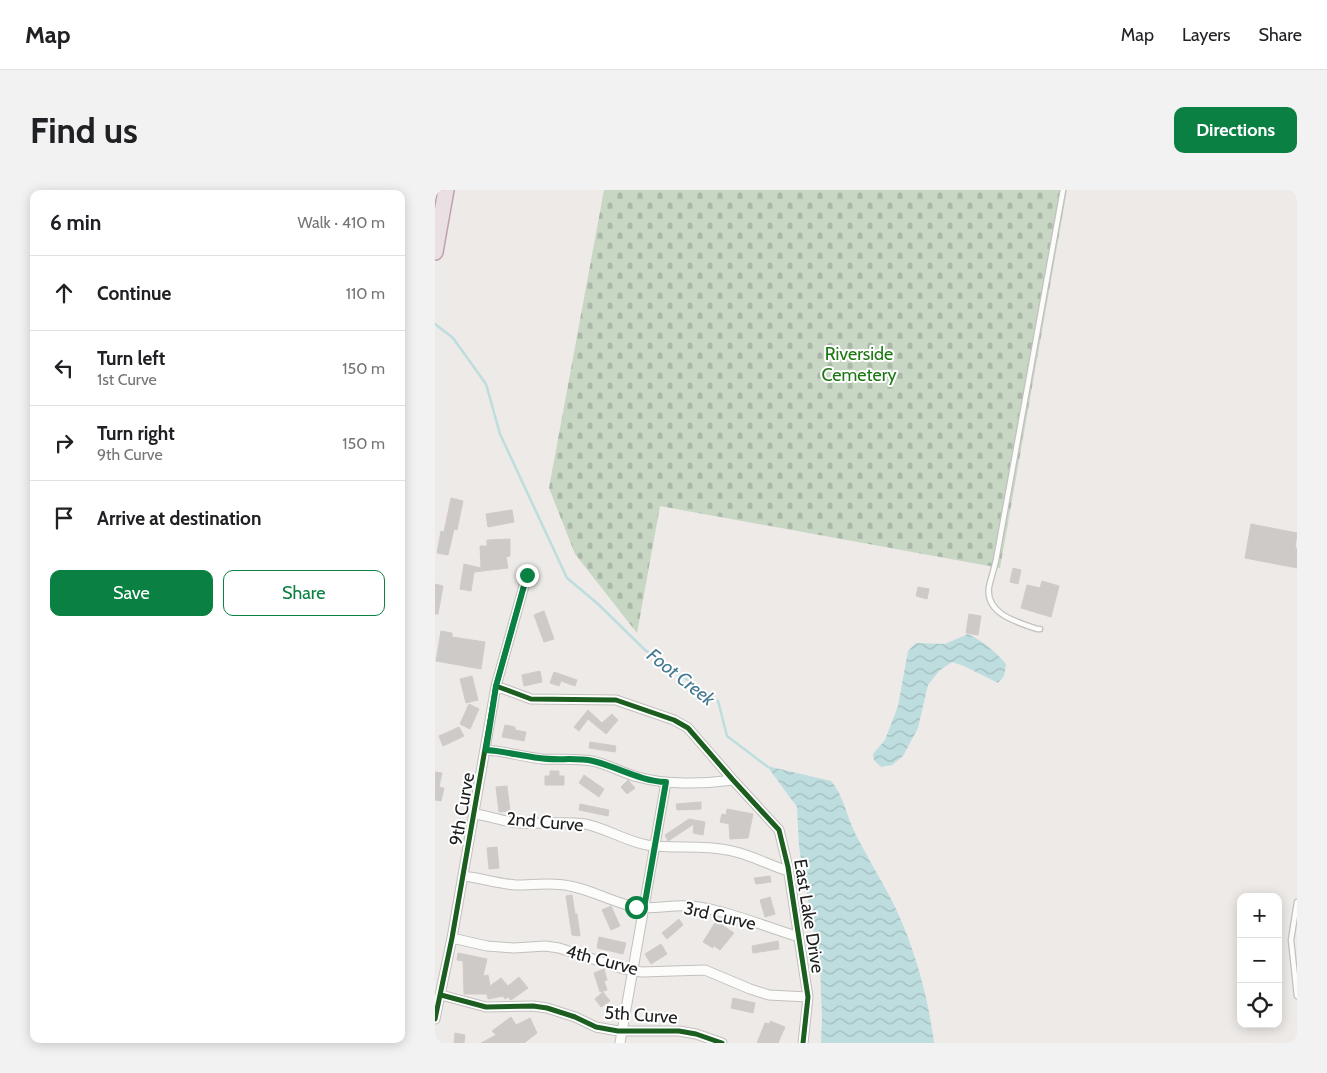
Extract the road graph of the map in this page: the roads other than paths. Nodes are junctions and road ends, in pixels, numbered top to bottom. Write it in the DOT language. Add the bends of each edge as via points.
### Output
graph roads {
  1 [pos="446,190"];
  2 [pos="1063,190"];
  3 [pos="435,252"];
  4 [pos="527,575"];
  5 [pos="1040,629"];
  6 [pos="496,686"];
  7 [pos="486,750"];
  8 [pos="733,780"];
  9 [pos="666,782"];
  10 [pos="475,814"];
  11 [pos="655,846"];
  12 [pos="788,871"];
  13 [pos="463,876"];
  14 [pos="1297,902"];
  15 [pos="644,908"];
  16 [pos="799,937"];
  17 [pos="453,938"];
  18 [pos="633,970"];
  19 [pos="441,995"];
  20 [pos="1297,996"];
  21 [pos="808,997"];
  22 [pos="435,1019"];
  23 [pos="622,1032"];
  24 [pos="620,1043"];
  25 [pos="722,1043"];
  26 [pos="803,1043"];
  1 -- 3 [label="highway"];
  2 -- 5 [label="lane" via="989,588 994,609 1017,622"];
  4 -- 6 [label="street, 9th Curve"];
  6 -- 7 [label="street, 9th Curve"];
  6 -- 8 [label="street, East Lake Drive" via="531,699 616,700 674,720 688,728"];
  7 -- 9 [label="street" via="541,759 592,761 637,777"];
  7 -- 10 [label="street, 9th Curve"];
  8 -- 9 [label="street"];
  8 -- 12 [label="street, East Lake Drive" via="779,830"];
  9 -- 11 [label="street"];
  10 -- 11 [label="street, 2nd Curve" via="519,823 587,824"];
  10 -- 13 [label="street, 9th Curve"];
  11 -- 12 [label="street, 2nd Curve" via="729,850"];
  11 -- 15 [label="street"];
  12 -- 16 [label="street, East Lake Drive"];
  13 -- 15 [label="street, 3rd Curve" via="516,884 567,885"];
  13 -- 17 [label="street, 9th Curve"];
  14 -- 20 [label="lane" via="1291,940"];
  15 -- 16 [label="street, 3rd Curve" via="693,906"];
  15 -- 18 [label="street"];
  16 -- 21 [label="street, East Lake Drive"];
  17 -- 18 [label="street, 4th Curve" via="487,946 559,948"];
  17 -- 19 [label="street, 9th Curve"];
  18 -- 21 [label="street, 4th Curve" via="705,970 769,995"];
  18 -- 23 [label="street"];
  19 -- 22 [label="street, 9th Curve"];
  19 -- 23 [label="street, 5th Curve" via="485,1007 547,1008 596,1027"];
  21 -- 26 [label="street, East Lake Drive"];
  23 -- 24 [label="street"];
  23 -- 25 [label="street, 5th Curve" via="679,1031"];
}
